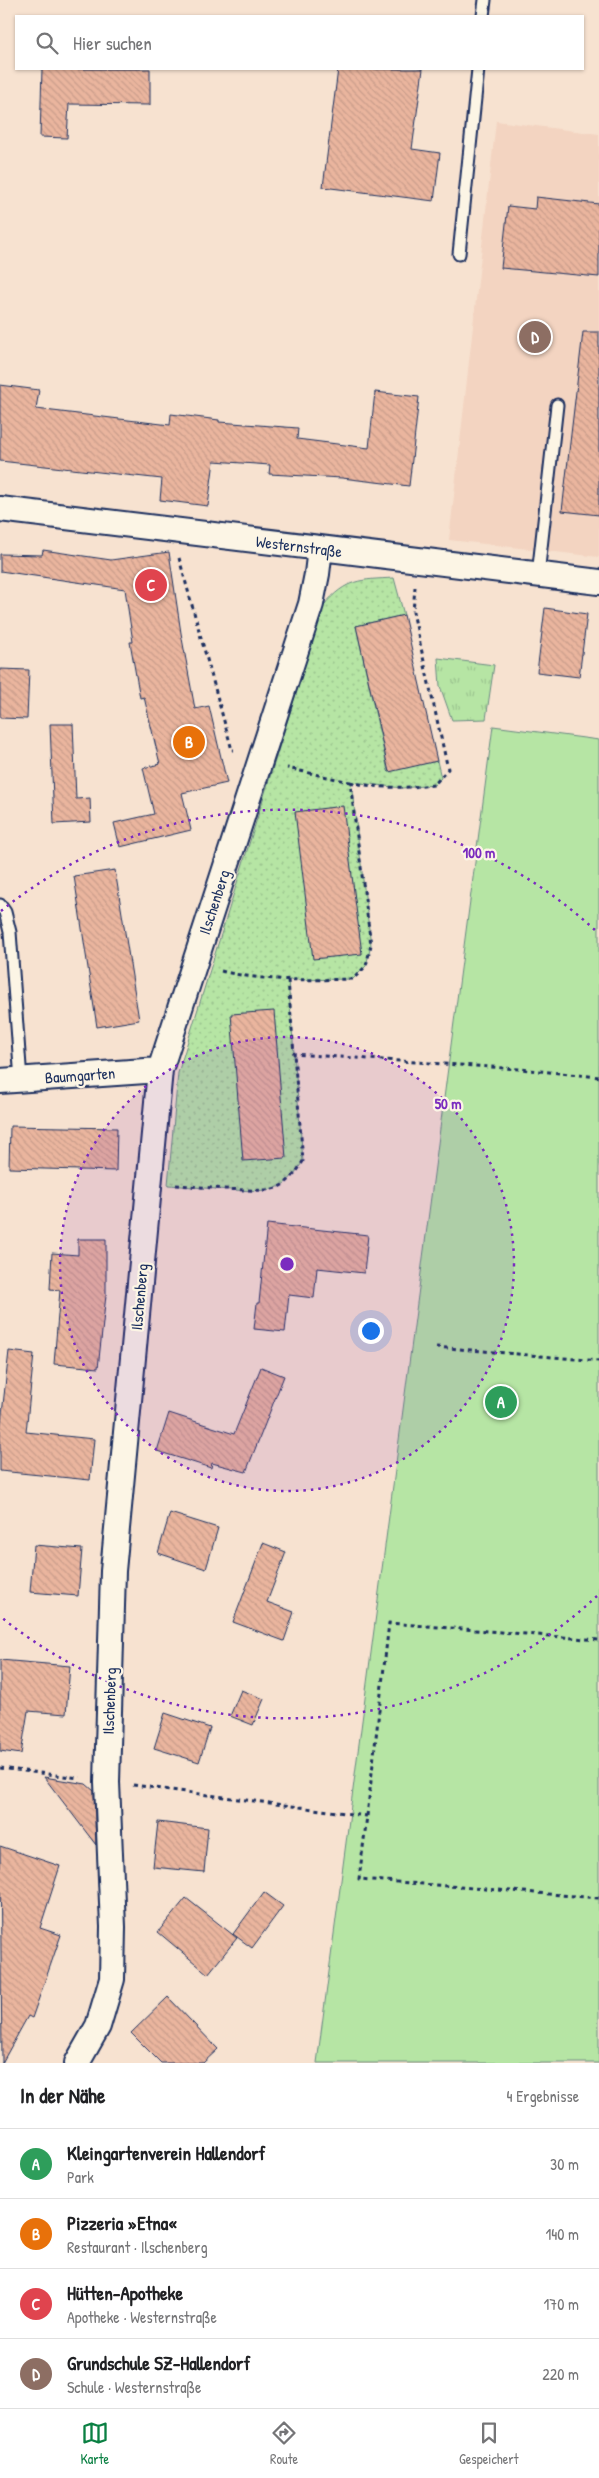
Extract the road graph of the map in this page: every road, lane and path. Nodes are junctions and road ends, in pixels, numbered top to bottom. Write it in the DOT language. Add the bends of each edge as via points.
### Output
graph roads {
  1 [pos="485,0"];
  2 [pos="483,15"];
  3 [pos="478,70"];
  4 [pos="460,254"];
  5 [pos="557,405"];
  6 [pos="0,510"];
  7 [pos="172,530"];
  8 [pos="320,548"];
  9 [pos="418,560"];
  10 [pos="538,574"];
  11 [pos="599,582"];
  12 [pos="260,760"];
  13 [pos="350,782"];
  14 [pos="0,905"];
  15 [pos="195,963"];
  16 [pos="288,980"];
  17 [pos="294,1054"];
  18 [pos="160,1070"];
  19 [pos="599,1077"];
  20 [pos="10,1080"];
  21 [pos="168,1185"];
  22 [pos="436,1347"];
  23 [pos="599,1361"];
  24 [pos="599,1640"];
  25 [pos="0,1768"];
  26 [pos="107,1782"];
  27 [pos="367,1816"];
  28 [pos="599,1898"];
  29 [pos="78,2063"];
  1 -- 2 [label="lane"];
  3 -- 4 [label="lane"];
  5 -- 10 [label="lane"];
  6 -- 7 [label="street, Westernstraße"];
  7 -- 8 [label="street, Westernstraße"];
  7 -- 12 [label="path" via="232,750"];
  8 -- 9 [label="street, Westernstraße"];
  8 -- 12 [label="street, Ilschenberg" via="311,604"];
  9 -- 10 [label="street, Westernstraße"];
  9 -- 13 [label="path" via="413,612 448,769 434,786 402,788"];
  10 -- 11 [label="street, Westernstraße"];
  12 -- 13 [label="path"];
  12 -- 15 [label="street, Ilschenberg"];
  13 -- 16 [label="path" via="371,945 366,966 353,979"];
  14 -- 20 [label="lane" via="10,932"];
  15 -- 16 [label="path" via="248,978"];
  15 -- 18 [label="street, Ilschenberg"];
  16 -- 17 [label="path"];
  17 -- 19 [label="path"];
  17 -- 21 [label="path" via="303,1161 294,1175 276,1189"];
  18 -- 20 [label="street, Baumgarten"];
  18 -- 26 [label="street, Ilschenberg" via="114,1571"];
  22 -- 23 [label="path"];
  24 -- 27 [label="path" via="389,1623"];
  25 -- 26 [label="path"];
  26 -- 27 [label="path"];
  26 -- 29 [label="street, Ilschenberg" via="112,1979 98,2026"];
  27 -- 28 [label="path" via="359,1879"];
}
